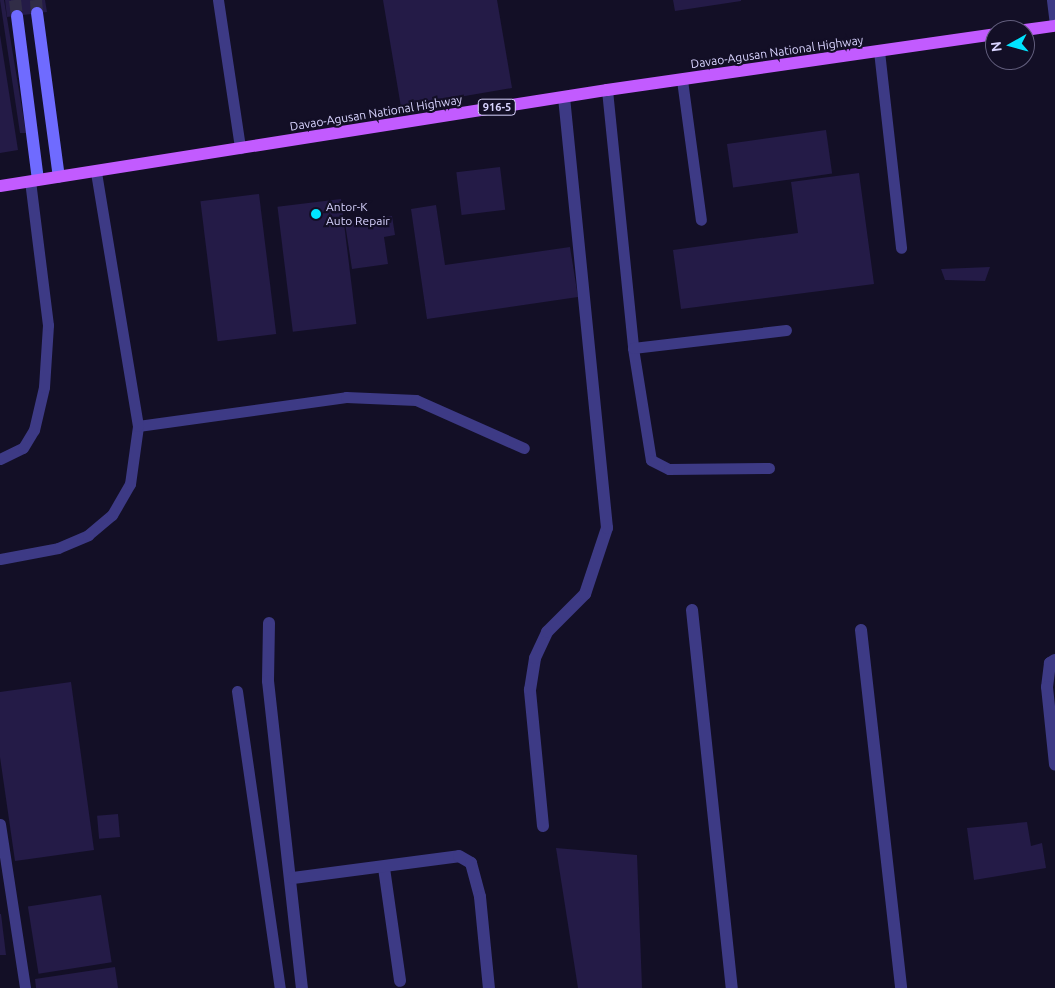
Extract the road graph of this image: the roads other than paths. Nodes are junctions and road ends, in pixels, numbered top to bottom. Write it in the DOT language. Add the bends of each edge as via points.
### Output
graph roads {
  1 [pos="218,0"];
  2 [pos="1052,0"];
  3 [pos="37,13"];
  4 [pos="17,16"];
  5 [pos="1055,25"];
  6 [pos="1035,28"];
  7 [pos="985,35"];
  8 [pos="879,51"];
  9 [pos="682,80"];
  10 [pos="607,90"];
  11 [pos="564,97"];
  12 [pos="240,148"];
  13 [pos="96,171"];
  14 [pos="59,177"];
  15 [pos="34,180"];
  16 [pos="0,186"];
  17 [pos="701,220"];
  18 [pos="902,248"];
  19 [pos="786,330"];
  20 [pos="633,348"];
  21 [pos="138,426"];
  22 [pos="524,448"];
  23 [pos="0,459"];
  24 [pos="769,468"];
  25 [pos="0,560"];
  26 [pos="692,610"];
  27 [pos="269,623"];
  28 [pos="861,630"];
  29 [pos="1055,660"];
  30 [pos="237,691"];
  31 [pos="1055,765"];
  32 [pos="0,824"];
  33 [pos="543,826"];
  34 [pos="384,868"];
  35 [pos="293,878"];
  36 [pos="4,881"];
  37 [pos="400,981"];
  38 [pos="25,988"];
  39 [pos="280,988"];
  40 [pos="302,988"];
  41 [pos="488,988"];
  42 [pos="732,988"];
  43 [pos="901,988"];
  1 -- 12 [label="lane"];
  2 -- 5 [label="lane"];
  3 -- 14 [label="main road"];
  4 -- 15 [label="main road"];
  5 -- 6 [label="main road"];
  7 -- 8 [label="main road, Davao-Agusan National Highway / 916-5"];
  8 -- 9 [label="main road, Davao-Agusan National Highway / 916-5"];
  8 -- 18 [label="lane"];
  9 -- 10 [label="main road, Davao-Agusan National Highway / 916-5"];
  9 -- 17 [label="lane"];
  10 -- 11 [label="main road, Davao-Agusan National Highway / 916-5"];
  10 -- 20 [label="lane"];
  11 -- 12 [label="main road, Davao-Agusan National Highway / 916-5"];
  11 -- 33 [label="street" via="607,528 585,594 547,632 535,658 530,690"];
  12 -- 13 [label="main road, Davao-Agusan National Highway / 916-5"];
  13 -- 14 [label="main road, Davao-Agusan National Highway / 916-5"];
  13 -- 21 [label="lane"];
  14 -- 15 [label="main road, Davao-Agusan National Highway / 916-5"];
  15 -- 16 [label="main road, Davao-Agusan National Highway / 916-5"];
  15 -- 23 [label="lane" via="47,355 34,430 23,448"];
  19 -- 20 [label="lane"];
  20 -- 24 [label="lane" via="651,460 669,469"];
  21 -- 22 [label="lane" via="346,397 416,400"];
  21 -- 25 [label="lane" via="130,484 112,515 88,535 58,548"];
  26 -- 42 [label="street"];
  27 -- 35 [label="street" via="268,681"];
  28 -- 43 [label="street"];
  29 -- 31 [label="street" via="1050,663 1047,687"];
  30 -- 39 [label="lane"];
  32 -- 36 [label="lane"];
  34 -- 35 [label="street"];
  34 -- 37 [label="street"];
  34 -- 41 [label="street" via="459,856 471,863 480,897"];
  35 -- 40 [label="street"];
  36 -- 38 [label="lane"];
}
